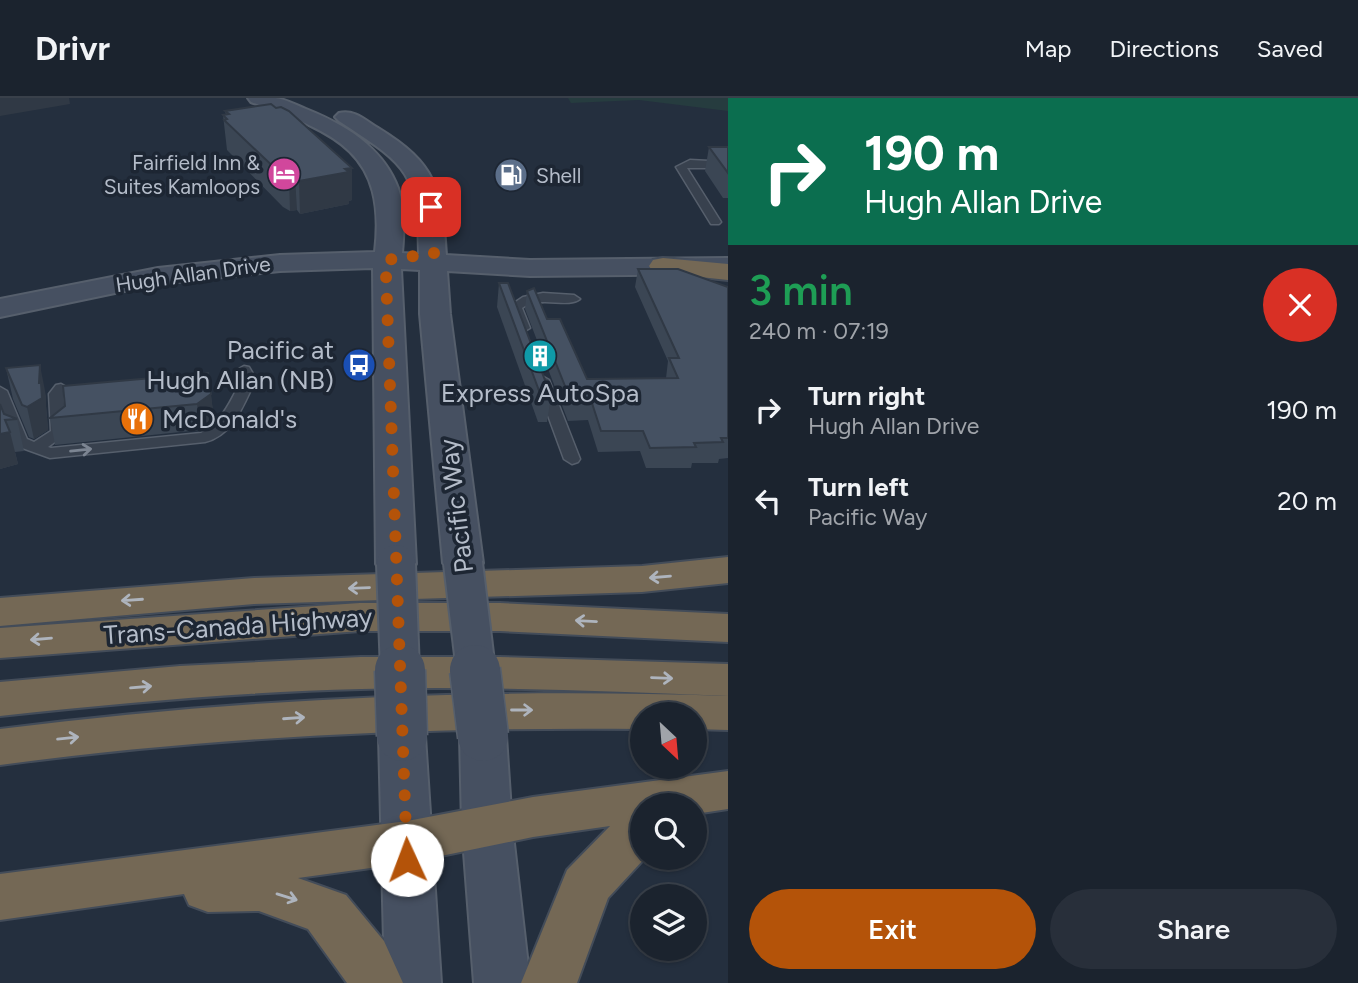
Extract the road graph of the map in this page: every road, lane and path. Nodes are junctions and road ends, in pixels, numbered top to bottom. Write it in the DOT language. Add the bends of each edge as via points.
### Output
graph roads {
  1 [pos="258,98"];
  2 [pos="299,98"];
  3 [pos="338,113"];
  4 [pos="310,120"];
  5 [pos="728,165"];
  6 [pos="715,222"];
  7 [pos="728,251"];
  8 [pos="434,259"];
  9 [pos="387,260"];
  10 [pos="663,266"];
  11 [pos="728,266"];
  12 [pos="530,268"];
  13 [pos="728,272"];
  14 [pos="158,275"];
  15 [pos="574,299"];
  16 [pos="0,308"];
  17 [pos="435,314"];
  18 [pos="387,316"];
  19 [pos="529,345"];
  20 [pos="244,370"];
  21 [pos="539,370"];
  22 [pos="61,388"];
  23 [pos="0,391"];
  24 [pos="35,448"];
  25 [pos="572,459"];
  26 [pos="728,570"];
  27 [pos="0,612"];
  28 [pos="728,628"];
  29 [pos="0,643"];
  30 [pos="728,680"];
  31 [pos="0,699"];
  32 [pos="728,713"];
  33 [pos="0,747"];
  34 [pos="713,795"];
  35 [pos="487,826"];
  36 [pos="630,840"];
  37 [pos="407,842"];
  38 [pos="0,900"];
  39 [pos="375,983"];
  40 [pos="414,983"];
  41 [pos="502,983"];
  42 [pos="550,983"];
  1 -- 4 [label="main road"];
  2 -- 3 [label="main road, Pacific Way"];
  3 -- 4 [label="main road"];
  3 -- 8 [label="main road, Pacific Way" via="382,137 416,170 431,207"];
  4 -- 9 [label="main road" via="349,141 380,174 391,208"];
  5 -- 6 [label="lane" via="691,163 681,167"];
  7 -- 8 [label="main road, Hugh Allan Drive"];
  8 -- 9 [label="main road, Hugh Allan Drive"];
  8 -- 12 [label="main road, Hugh Allan Drive"];
  8 -- 17 [label="main road, Pacific Way"];
  9 -- 14 [label="main road, Hugh Allan Drive" via="269,263"];
  9 -- 18 [label="main road"];
  10 -- 11 [label="main road, Hugh Allan Drive"];
  10 -- 12 [label="main road, Hugh Allan Drive"];
  10 -- 13 [label="highway"];
  12 -- 17 [label="main road" via="468,280"];
  14 -- 16 [label="main road, Hugh Allan Drive"];
  14 -- 18 [label="main road" via="329,274 362,288"];
  15 -- 19 [label="lane" via="554,297 520,302 515,307"];
  17 -- 35 [label="main road, Pacific Way, bridge" via="483,736"];
  18 -- 37 [label="main road, bridge"];
  24 -- 20 [label="lane, one-way" via="50,453 205,437 224,427 249,379"];
  21 -- 25 [label="lane"];
  22 -- 24 [label="lane" via="56,394 59,433"];
  23 -- 24 [label="lane" via="20,442"];
  26 -- 27 [label="highway, one-way" via="642,579 254,591"];
  28 -- 29 [label="highway, Trans-Canada Highway, one-way" via="500,617 360,617"];
  31 -- 30 [label="highway, Trans-Canada Highway, one-way" via="362,673"];
  33 -- 32 [label="highway, one-way" via="364,714 513,710"];
  34 -- 35 [label="highway"];
  35 -- 37 [label="highway"];
  35 -- 41 [label="main road, Pacific Way"];
  36 -- 42 [label="highway" via="586,886"];
  37 -- 38 [label="highway"];
  37 -- 40 [label="main road"];
  38 -- 39 [label="highway, one-way" via="260,888 327,912 364,959"];
}
